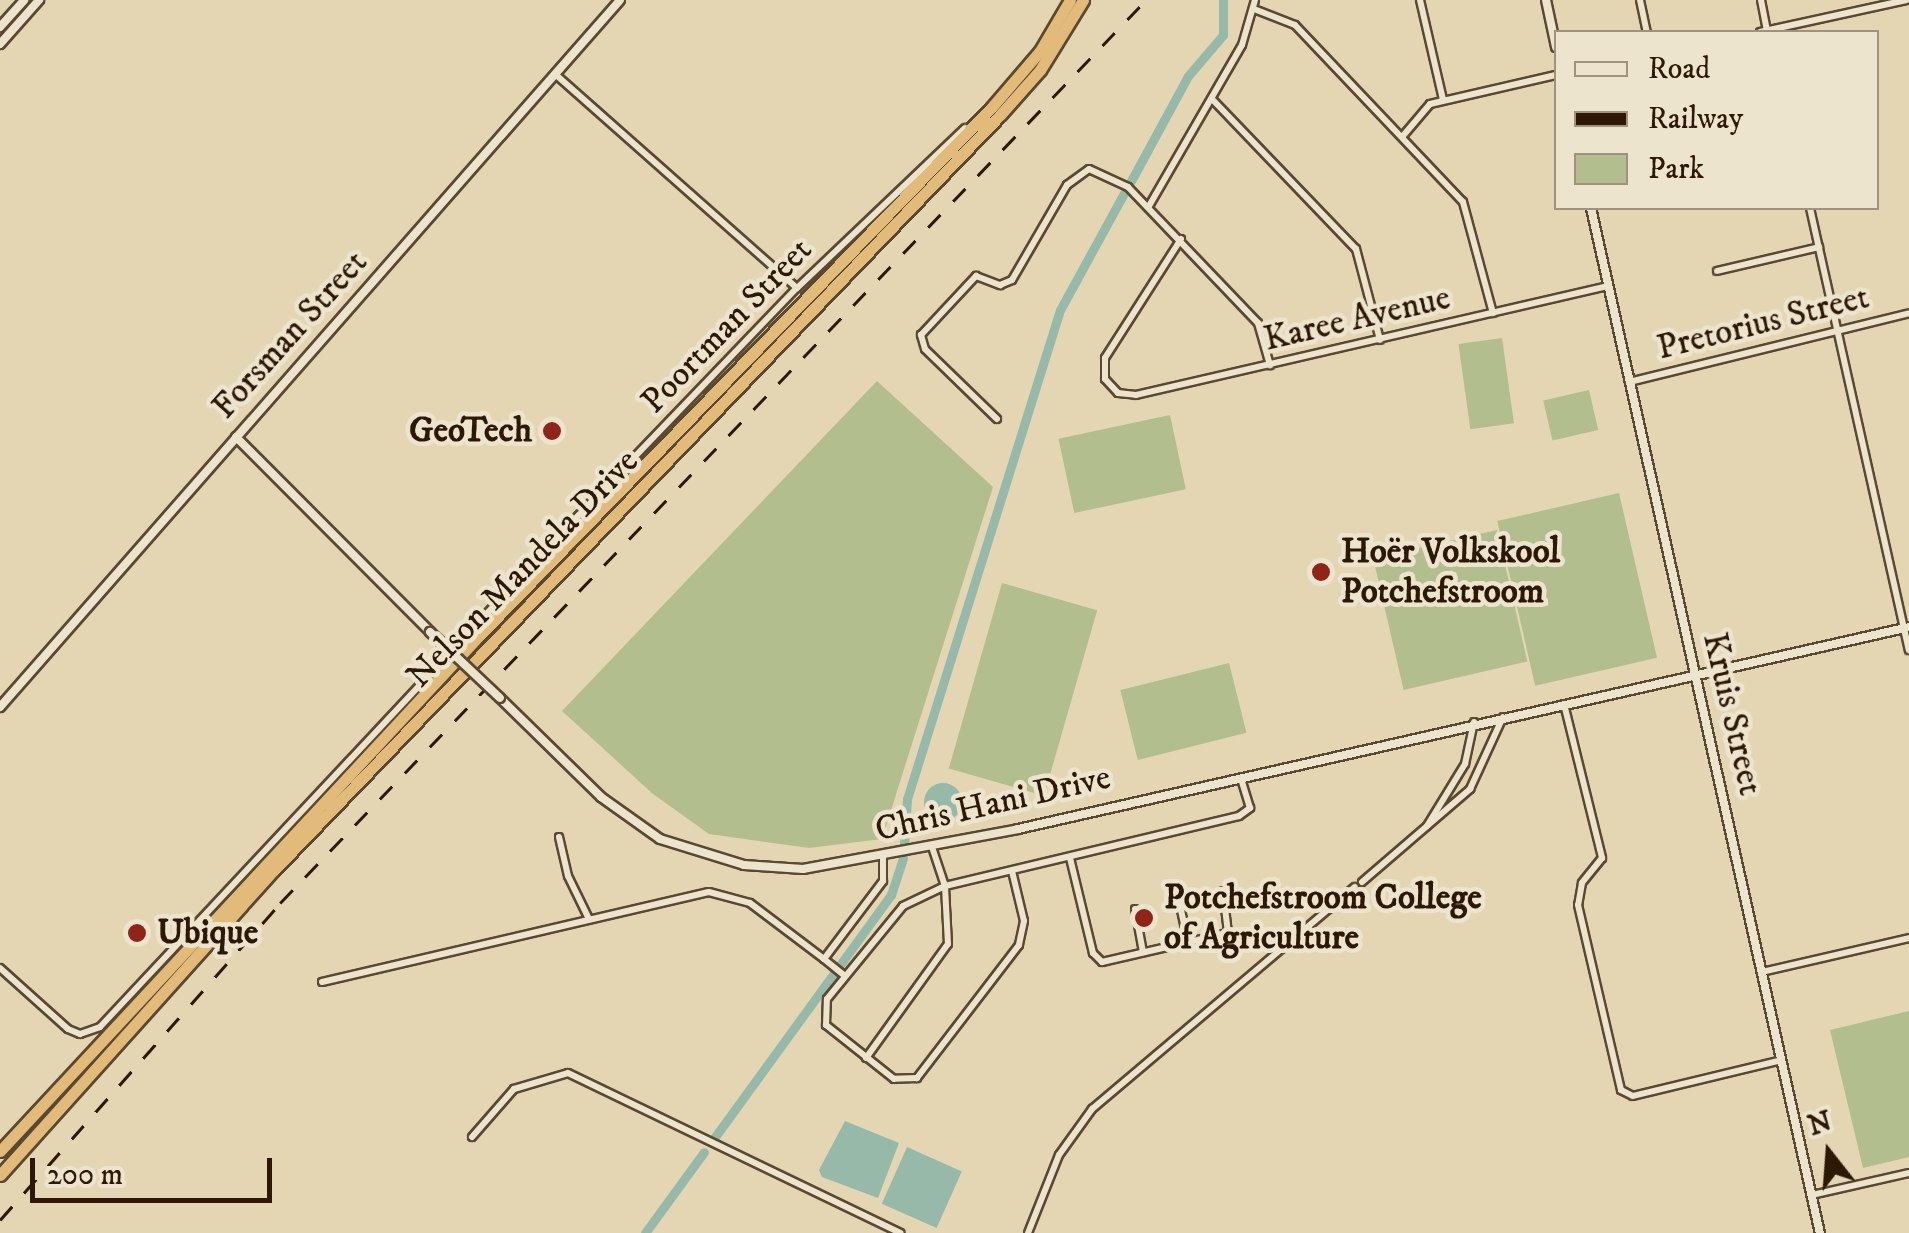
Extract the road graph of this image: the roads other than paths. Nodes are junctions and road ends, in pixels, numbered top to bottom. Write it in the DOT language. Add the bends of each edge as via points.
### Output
graph roads {
  1 [pos="24,0"];
  2 [pos="39,0"];
  3 [pos="620,0"];
  4 [pos="1070,0"];
  5 [pos="1084,0"];
  6 [pos="1420,0"];
  7 [pos="1546,0"];
  8 [pos="1640,0"];
  9 [pos="1761,0"];
  10 [pos="1906,0"];
  11 [pos="1254,5"];
  12 [pos="0,27"];
  13 [pos="1647,30"];
  14 [pos="1765,30"];
  15 [pos="1774,30"];
  16 [pos="1554,38"];
  17 [pos="0,44"];
  18 [pos="555,74"];
  19 [pos="1554,76"];
  20 [pos="1212,99"];
  21 [pos="1443,100"];
  22 [pos="991,108"];
  23 [pos="1402,137"];
  24 [pos="1149,206"];
  25 [pos="1591,210"];
  26 [pos="1810,210"];
  27 [pos="1181,239"];
  28 [pos="1819,247"];
  29 [pos="1717,271"];
  30 [pos="1608,286"];
  31 [pos="797,288"];
  32 [pos="1909,312"];
  33 [pos="1493,313"];
  34 [pos="1837,330"];
  35 [pos="1380,340"];
  36 [pos="1270,365"];
  37 [pos="1629,382"];
  38 [pos="997,419"];
  39 [pos="236,437"];
  40 [pos="1906,627"];
  41 [pos="1909,650"];
  42 [pos="1695,674"];
  43 [pos="1564,703"];
  44 [pos="0,707"];
  45 [pos="1503,716"];
  46 [pos="1474,722"];
  47 [pos="1241,777"];
  48 [pos="1421,836"];
  49 [pos="559,837"];
  50 [pos="932,847"];
  51 [pos="882,858"];
  52 [pos="1070,858"];
  53 [pos="1012,871"];
  54 [pos="945,886"];
  55 [pos="1223,891"];
  56 [pos="1179,901"];
  57 [pos="1135,910"];
  58 [pos="589,919"];
  59 [pos="1909,938"];
  60 [pos="1188,942"];
  61 [pos="1143,952"];
  62 [pos="824,959"];
  63 [pos="0,968"];
  64 [pos="839,971"];
  65 [pos="1762,972"];
  66 [pos="322,982"];
  67 [pos="866,1058"];
  68 [pos="1782,1060"];
  69 [pos="472,1137"];
  70 [pos="0,1151"];
  71 [pos="1909,1173"];
  72 [pos="0,1175"];
  73 [pos="1812,1195"];
  74 [pos="900,1233"];
  75 [pos="1028,1233"];
  76 [pos="1820,1233"];
  1 -- 12 [label="street"];
  2 -- 17 [label="street"];
  3 -- 18 [label="street, Forsman Street"];
  4 -- 22 [label="highway, Nelson Mandela Drive" via="1040,51"];
  5 -- 72 [label="highway, Nelson Mandela Drive" via="1040,70 1000,115 274,870"];
  6 -- 21 [label="street"];
  7 -- 16 [label="street"];
  8 -- 13 [label="street"];
  9 -- 14 [label="street"];
  10 -- 15 [label="street"];
  11 -- 20 [label="street"];
  11 -- 23 [label="street" via="1295,24"];
  18 -- 31 [label="street"];
  18 -- 39 [label="street, Forsman Street"];
  19 -- 21 [label="street"];
  20 -- 24 [label="street"];
  20 -- 35 [label="street" via="1356,248"];
  21 -- 23 [label="street" via="1430,104"];
  22 -- 31 [label="street, Poortman Street" via="933,154"];
  22 -- 70 [label="highway, Nelson Mandela Drive" via="475,640"];
  23 -- 33 [label="street" via="1468,210"];
  24 -- 27 [label="street"];
  24 -- 38 [label="street" via="1099,171 1080,173 1012,280 1000,285 976,276 926,326 926,349"];
  25 -- 30 [label="street, Kruis Street"];
  26 -- 28 [label="street"];
  27 -- 36 [label="street" via="1258,322"];
  27 -- 36 [label="street, Karee Avenue" via="1105,358 1104,379 1118,394"];
  28 -- 29 [label="street"];
  28 -- 34 [label="street"];
  30 -- 33 [label="street, Karee Avenue"];
  30 -- 37 [label="street, Kruis Street"];
  31 -- 63 [label="street, Poortman Street" via="100,1027 80,1034 68,1029"];
  32 -- 34 [label="street, Pretorius Street"];
  33 -- 35 [label="street, Karee Avenue"];
  34 -- 37 [label="street, Pretorius Street"];
  34 -- 40 [label="street"];
  35 -- 36 [label="street, Karee Avenue"];
  37 -- 42 [label="street, Kruis Street"];
  39 -- 44 [label="street, Forsman Street"];
  39 -- 51 [label="street, Chris Hani Drive, bridge" via="601,797 660,839 720,860 775,869"];
  40 -- 41 [label="street"];
  40 -- 42 [label="street, Chris Hani Drive"];
  42 -- 43 [label="street, Chris Hani Drive"];
  42 -- 65 [label="street, Kruis Street"];
  43 -- 45 [label="street, Chris Hani Drive"];
  43 -- 68 [label="street" via="1602,858 1582,883 1578,905 1621,1090 1633,1096"];
  45 -- 46 [label="street, Chris Hani Drive"];
  45 -- 48 [label="street" via="1470,790"];
  46 -- 47 [label="street, Chris Hani Drive"];
  46 -- 48 [label="street" via="1465,764"];
  47 -- 50 [label="street, Chris Hani Drive"];
  47 -- 52 [label="street" via="1250,803 1245,814"];
  48 -- 75 [label="street" via="1092,1108 1059,1155"];
  49 -- 58 [label="street"];
  50 -- 51 [label="street, Chris Hani Drive"];
  50 -- 54 [label="street"];
  51 -- 62 [label="street" via="883,881"];
  52 -- 53 [label="street"];
  52 -- 61 [label="street" via="1096,960"];
  53 -- 54 [label="street"];
  53 -- 67 [label="street" via="1023,934 988,993 911,1082 900,1082"];
  54 -- 64 [label="street" via="890,915"];
  54 -- 67 [label="street" via="945,952"];
  55 -- 60 [label="street" via="1230,930"];
  56 -- 60 [label="street"];
  57 -- 61 [label="street"];
  58 -- 62 [label="street" via="695,894 728,894"];
  58 -- 66 [label="street"];
  59 -- 65 [label="street"];
  60 -- 61 [label="street"];
  62 -- 64 [label="street"];
  64 -- 67 [label="street" via="822,1020"];
  65 -- 68 [label="street, Kruis Street"];
  68 -- 73 [label="street, Kruis Street"];
  69 -- 74 [label="street" via="514,1089 568,1073"];
  71 -- 73 [label="street"];
  73 -- 76 [label="street, Kruis Street"];
}
